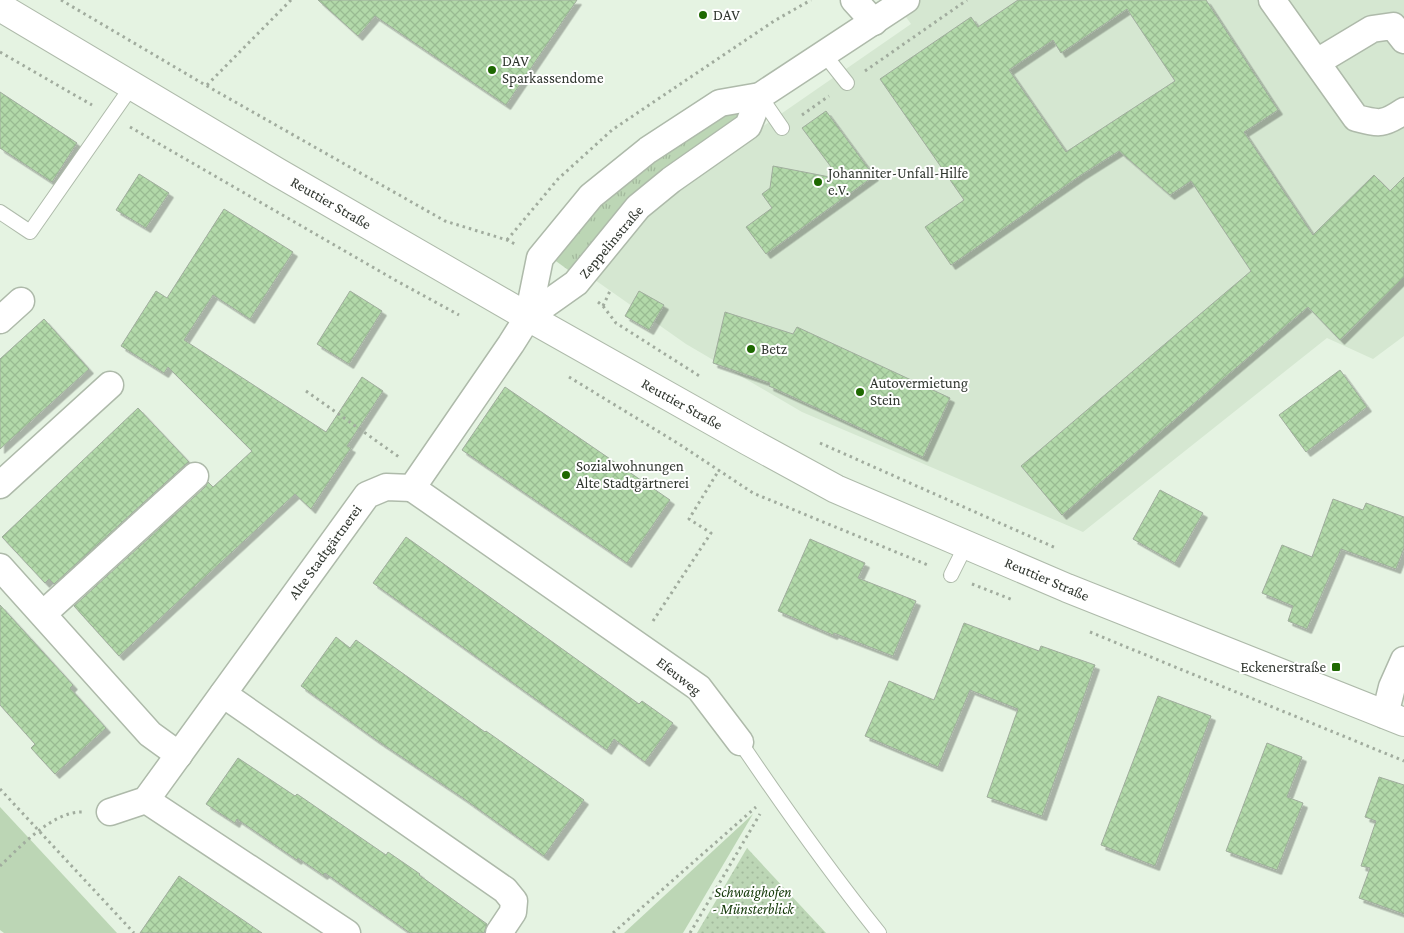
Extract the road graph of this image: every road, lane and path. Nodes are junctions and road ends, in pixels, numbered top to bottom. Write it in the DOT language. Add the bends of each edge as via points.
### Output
graph roads {
  1 [pos="61,0"];
  2 [pos="291,0"];
  3 [pos="854,0"];
  4 [pos="906,0"];
  5 [pos="1272,0"];
  6 [pos="0,7"];
  7 [pos="874,22"];
  8 [pos="1404,40"];
  9 [pos="824,54"];
  10 [pos="1317,62"];
  11 [pos="847,83"];
  12 [pos="132,86"];
  13 [pos="207,86"];
  14 [pos="760,96"];
  15 [pos="1404,111"];
  16 [pos="782,128"];
  17 [pos="0,212"];
  18 [pos="540,258"];
  19 [pos="576,283"];
  20 [pos="21,301"];
  21 [pos="528,317"];
  22 [pos="0,320"];
  23 [pos="706,380"];
  24 [pos="110,385"];
  25 [pos="306,391"];
  26 [pos="817,442"];
  27 [pos="719,470"];
  28 [pos="195,476"];
  29 [pos="417,481"];
  30 [pos="0,485"];
  31 [pos="966,545"];
  32 [pos="1060,549"];
  33 [pos="0,567"];
  34 [pos="951,575"];
  35 [pos="43,614"];
  36 [pos="637,644"];
  37 [pos="1404,660"];
  38 [pos="223,694"];
  39 [pos="1395,718"];
  40 [pos="740,742"];
  41 [pos="179,755"];
  42 [pos="0,789"];
  43 [pos="773,792"];
  44 [pos="146,800"];
  45 [pos="110,812"];
  46 [pos="38,830"];
  47 [pos="0,866"];
  48 [pos="134,933"];
  49 [pos="347,933"];
  50 [pos="498,933"];
  51 [pos="613,933"];
  52 [pos="690,933"];
  53 [pos="879,933"];
  1 -- 13 [label="path"];
  2 -- 13 [label="path"];
  3 -- 7 [label="street"];
  4 -- 7 [label="street"];
  5 -- 10 [label="street"];
  6 -- 12 [label="main road, Reuttier Straße"];
  7 -- 9 [label="street"];
  8 -- 10 [label="street" via="1392,26 1372,29"];
  9 -- 11 [label="lane"];
  9 -- 14 [label="street"];
  10 -- 15 [label="street" via="1356,118 1374,123 1389,121"];
  12 -- 17 [label="lane" via="30,232"];
  12 -- 21 [label="main road, Reuttier Straße"];
  13 -- 18 [label="path" via="445,221 507,240"];
  14 -- 16 [label="lane"];
  14 -- 18 [label="street" via="720,103 648,150 591,196"];
  14 -- 19 [label="street, Zeppelinstraße" via="748,126 638,207"];
  18 -- 21 [label="street"];
  19 -- 21 [label="street, Zeppelinstraße"];
  19 -- 23 [label="path" via="603,306 616,323"];
  20 -- 22 [label="street"];
  21 -- 29 [label="street"];
  21 -- 31 [label="main road, Reuttier Straße" via="836,489"];
  24 -- 30 [label="street"];
  25 -- 29 [label="path"];
  26 -- 32 [label="path"];
  27 -- 36 [label="path" via="689,519 711,533"];
  28 -- 35 [label="street"];
  29 -- 36 [label="street, Efeuweg"];
  29 -- 38 [label="street, Alte Stadtgärtnerei" via="367,494"];
  31 -- 34 [label="lane"];
  31 -- 39 [label="main road, Reuttier Straße"];
  33 -- 35 [label="street"];
  35 -- 41 [label="street" via="150,734"];
  36 -- 40 [label="street, Efeuweg" via="699,688"];
  37 -- 39 [label="street" via="1392,687"];
  38 -- 41 [label="street, Alte Stadtgärtnerei"];
  38 -- 50 [label="street" via="505,890 514,901 513,912"];
  40 -- 43 [label="lane, Efeuweg"];
  41 -- 44 [label="street, Alte Stadtgärtnerei"];
  42 -- 46 [label="path"];
  43 -- 51 [label="path"];
  43 -- 52 [label="path"];
  43 -- 53 [label="lane, Efeuweg"];
  44 -- 45 [label="street"];
  44 -- 49 [label="street"];
  45 -- 46 [label="path" via="71,812"];
  46 -- 47 [label="path"];
  46 -- 48 [label="path"];
}
